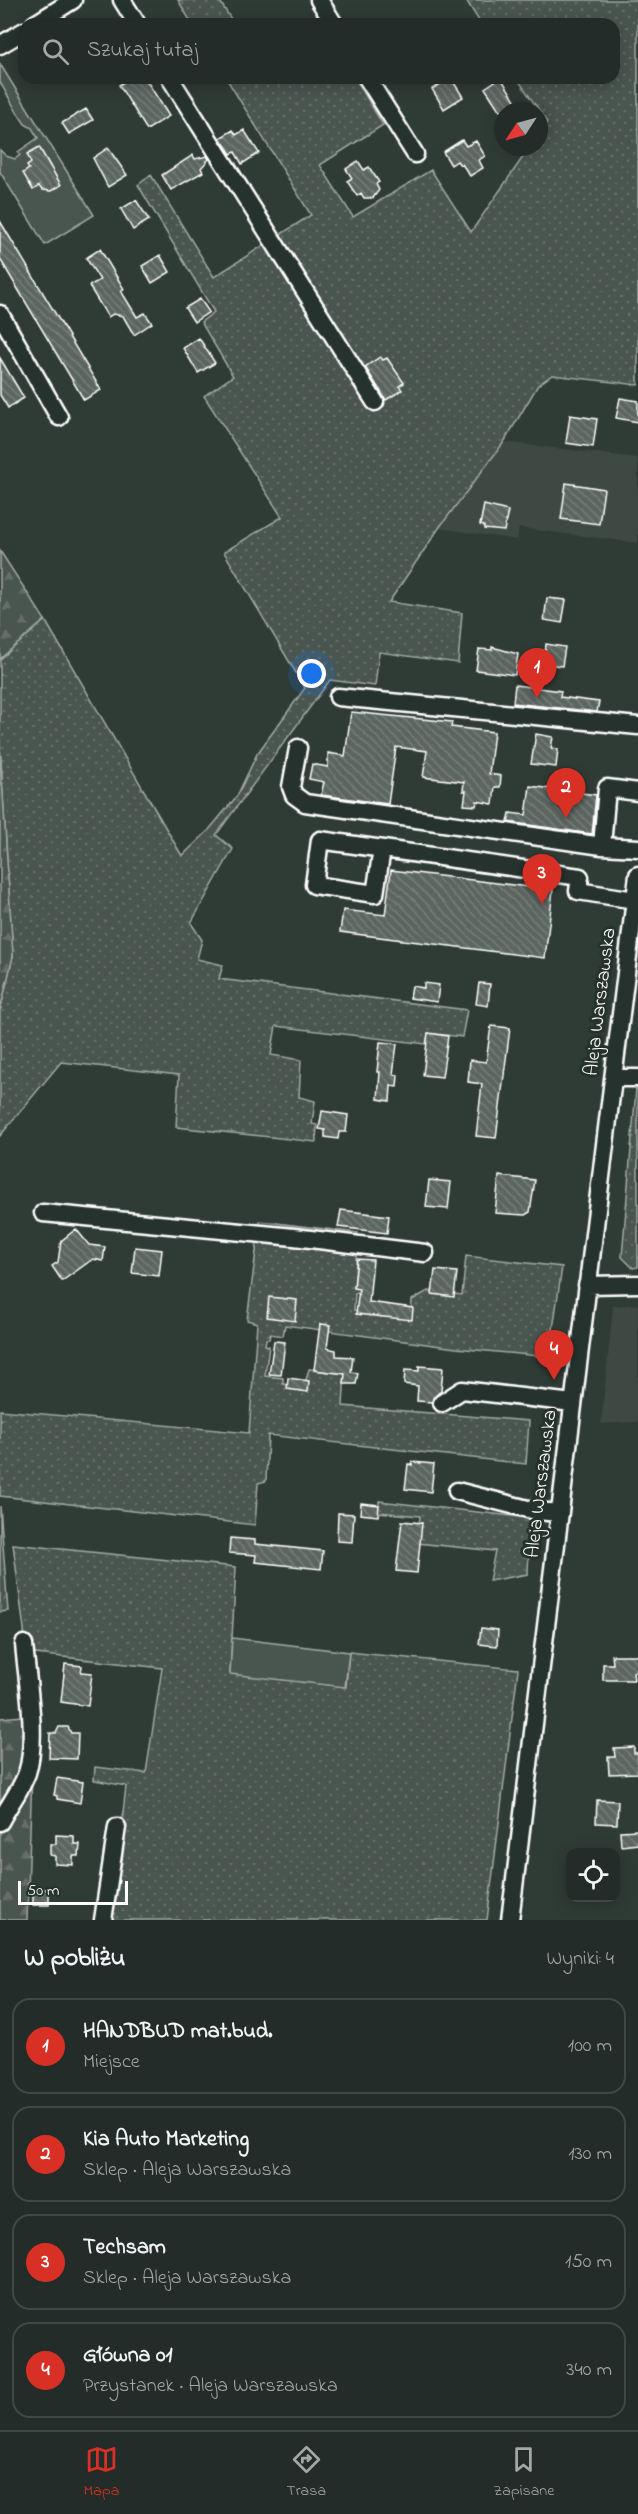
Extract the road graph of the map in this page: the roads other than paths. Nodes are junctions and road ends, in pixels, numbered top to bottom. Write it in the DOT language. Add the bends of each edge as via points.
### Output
graph roads {
  1 [pos="73,0"];
  2 [pos="122,0"];
  3 [pos="319,0"];
  4 [pos="44,18"];
  5 [pos="133,18"];
  6 [pos="330,18"];
  7 [pos="18,34"];
  8 [pos="0,45"];
  9 [pos="174,84"];
  10 [pos="372,84"];
  11 [pos="415,154"];
  12 [pos="0,314"];
  13 [pos="375,402"];
  14 [pos="60,417"];
  15 [pos="338,697"];
  16 [pos="638,726"];
  17 [pos="298,748"];
  18 [pos="638,792"];
  19 [pos="602,846"];
  20 [pos="638,848"];
  21 [pos="382,849"];
  22 [pos="638,875"];
  23 [pos="635,900"];
  24 [pos="613,1078"];
  25 [pos="638,1078"];
  26 [pos="43,1213"];
  27 [pos="425,1253"];
  28 [pos="638,1284"];
  29 [pos="587,1285"];
  30 [pos="573,1402"];
  31 [pos="442,1403"];
  32 [pos="457,1491"];
  33 [pos="560,1513"];
  34 [pos="24,1644"];
  35 [pos="0,1822"];
  36 [pos="117,1827"];
  37 [pos="103,1920"];
  38 [pos="510,1920"];
  1 -- 4 [label="street"];
  2 -- 5 [label="street"];
  3 -- 6 [label="street"];
  7 -- 8 [label="street"];
  9 -- 13 [label="street"];
  10 -- 11 [label="street"];
  12 -- 14 [label="street"];
  15 -- 16 [label="street"];
  17 -- 19 [label="street" via="291,787 294,795 305,803"];
  18 -- 19 [label="street" via="607,788"];
  19 -- 20 [label="street"];
  21 -- 21 [label="street" via="320,840 314,885 375,894"];
  21 -- 23 [label="street" via="580,877 578,891"];
  22 -- 23 [label="street, Aleja Warszawska"];
  23 -- 24 [label="street, Aleja Warszawska"];
  24 -- 25 [label="street"];
  24 -- 29 [label="street, Aleja Warszawska"];
  26 -- 27 [label="street"];
  28 -- 29 [label="street"];
  29 -- 30 [label="street, Aleja Warszawska"];
  30 -- 31 [label="street" via="462,1390"];
  30 -- 33 [label="street, Aleja Warszawska"];
  32 -- 33 [label="street" via="536,1511"];
  33 -- 38 [label="street, Aleja Warszawska"];
  34 -- 35 [label="street" via="30,1753 27,1773"];
  36 -- 37 [label="street"];
}
